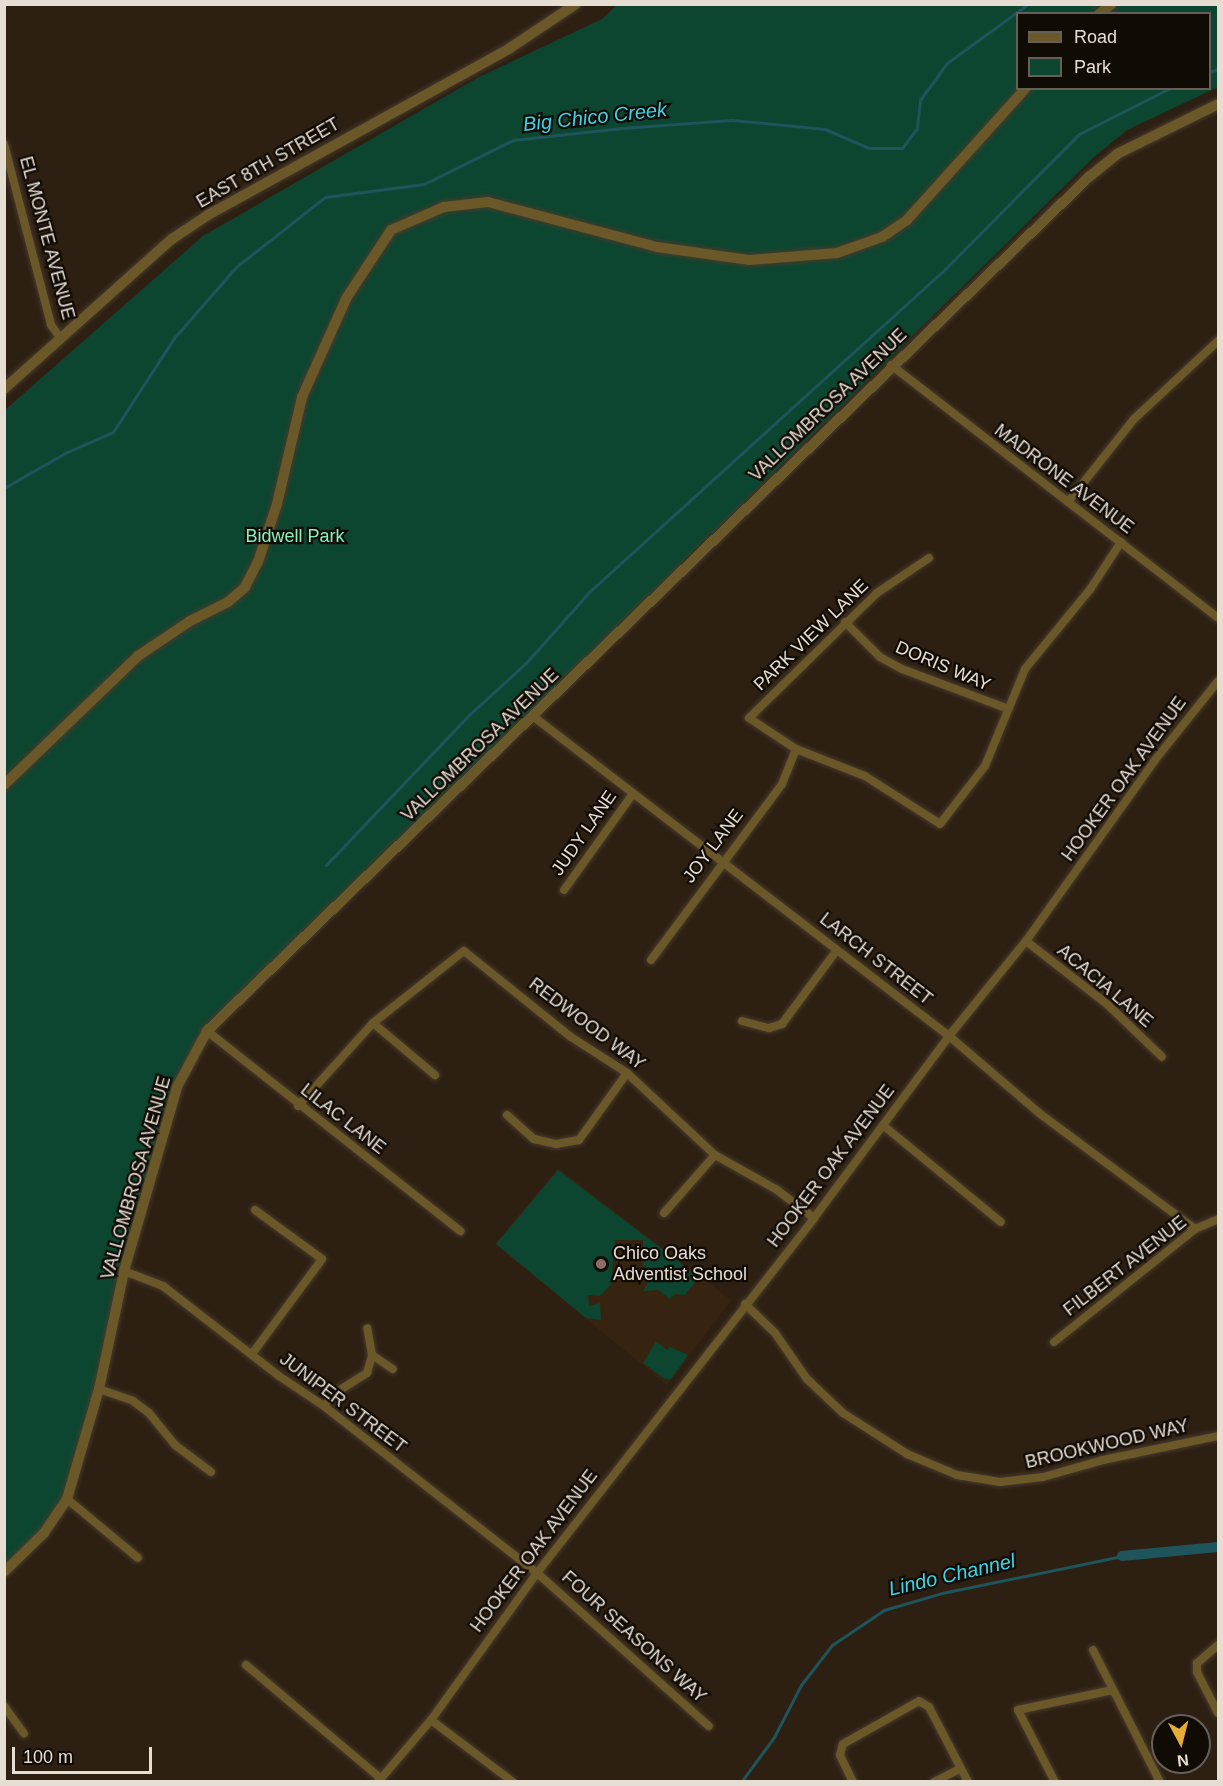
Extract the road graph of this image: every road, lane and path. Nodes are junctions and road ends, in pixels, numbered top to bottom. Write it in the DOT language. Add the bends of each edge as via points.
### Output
graph roads {
  1 [pos="576,4"];
  2 [pos="1024,90"];
  3 [pos="1218,104"];
  4 [pos="4,144"];
  5 [pos="61,339"];
  6 [pos="1218,341"];
  7 [pos="891,365"];
  8 [pos="4,389"];
  9 [pos="1068,502"];
  10 [pos="1121,542"];
  11 [pos="928,558"];
  12 [pos="1218,618"];
  13 [pos="845,622"];
  14 [pos="1218,681"];
  15 [pos="1006,708"];
  16 [pos="534,717"];
  17 [pos="796,749"];
  18 [pos="4,785"];
  19 [pos="632,795"];
  20 [pos="722,861"];
  21 [pos="564,890"];
  22 [pos="1026,941"];
  23 [pos="837,950"];
  24 [pos="651,960"];
  25 [pos="742,1021"];
  26 [pos="373,1023"];
  27 [pos="207,1031"];
  28 [pos="949,1035"];
  29 [pos="1162,1057"];
  30 [pos="627,1073"];
  31 [pos="435,1075"];
  32 [pos="298,1106"];
  33 [pos="507,1115"];
  34 [pos="884,1126"];
  35 [pos="715,1155"];
  36 [pos="255,1210"];
  37 [pos="664,1213"];
  38 [pos="814,1218"];
  39 [pos="1218,1219"];
  40 [pos="1001,1222"];
  41 [pos="1195,1229"];
  42 [pos="460,1231"];
  43 [pos="124,1271"];
  44 [pos="745,1304"];
  45 [pos="367,1328"];
  46 [pos="1054,1342"];
  47 [pos="252,1354"];
  48 [pos="372,1354"];
  49 [pos="393,1369"];
  50 [pos="99,1389"];
  51 [pos="324,1406"];
  52 [pos="1218,1436"];
  53 [pos="211,1472"];
  54 [pos="67,1499"];
  55 [pos="138,1558"];
  56 [pos="4,1572"];
  57 [pos="537,1573"];
  58 [pos="1218,1645"];
  59 [pos="1093,1650"];
  60 [pos="246,1665"];
  61 [pos="1113,1690"];
  62 [pos="4,1707"];
  63 [pos="1218,1713"];
  64 [pos="431,1720"];
  65 [pos="709,1726"];
  66 [pos="24,1734"];
  67 [pos="961,1768"];
  68 [pos="379,1780"];
  69 [pos="513,1782"];
  70 [pos="853,1782"];
  71 [pos="934,1782"];
  72 [pos="968,1782"];
  73 [pos="1055,1782"];
  74 [pos="1160,1782"];
  1 -- 5 [label="street, EAST 8TH STREET" via="510,48 208,215 172,239"];
  2 -- 18 [label="street" via="907,220 882,237 837,253 750,260 657,247 488,202 444,207 391,230 347,297 302,397 277,504 258,562 245,587 228,602 190,621 138,656"];
  3 -- 7 [label="street, VALLOMBROSA AVENUE" via="1117,154"];
  4 -- 5 [label="street, EL MONTE AVENUE" via="51,325"];
  5 -- 8 [label="street, EAST 8TH STREET"];
  6 -- 9 [label="street" via="1134,419"];
  7 -- 9 [label="street, MADRONE AVENUE" via="944,410"];
  7 -- 16 [label="street, VALLOMBROSA AVENUE"];
  9 -- 10 [label="street, MADRONE AVENUE"];
  10 -- 12 [label="street, MADRONE AVENUE"];
  10 -- 15 [label="street" via="1091,588 1025,669"];
  11 -- 13 [label="street, PARK VIEW LANE" via="877,593"];
  13 -- 15 [label="street, DORIS WAY" via="880,657 902,669"];
  13 -- 17 [label="street, PARK VIEW LANE" via="749,718"];
  14 -- 22 [label="street, HOOKER OAK AVENUE" via="1155,760"];
  15 -- 17 [label="street" via="998,741 985,766 940,824 865,776"];
  16 -- 19 [label="street, LARCH STREET"];
  16 -- 27 [label="street, VALLOMBROSA AVENUE"];
  17 -- 20 [label="street, JOY LANE" via="782,784"];
  19 -- 20 [label="street, LARCH STREET"];
  19 -- 21 [label="street, JUDY LANE"];
  20 -- 23 [label="street, LARCH STREET"];
  20 -- 24 [label="street, JOY LANE"];
  22 -- 28 [label="street, HOOKER OAK AVENUE"];
  22 -- 29 [label="street, ACACIA LANE" via="1107,1004"];
  23 -- 25 [label="street" via="782,1024 769,1028"];
  23 -- 28 [label="street, LARCH STREET"];
  26 -- 30 [label="street, REDWOOD WAY" via="464,951 571,1037"];
  26 -- 31 [label="street"];
  26 -- 32 [label="street, REDWOOD WAY"];
  27 -- 32 [label="street, LILAC LANE"];
  27 -- 43 [label="street, VALLOMBROSA AVENUE" via="177,1087"];
  28 -- 34 [label="street, HOOKER OAK AVENUE"];
  28 -- 41 [label="street, LARCH STREET" via="1039,1113"];
  30 -- 33 [label="street" via="579,1140 556,1144 534,1138"];
  30 -- 35 [label="street, REDWOOD WAY"];
  32 -- 42 [label="street, LILAC LANE"];
  34 -- 38 [label="street, HOOKER OAK AVENUE"];
  34 -- 40 [label="street"];
  35 -- 37 [label="street"];
  35 -- 38 [label="street, REDWOOD WAY" via="777,1190"];
  36 -- 47 [label="street" via="322,1258"];
  38 -- 44 [label="street, HOOKER OAK AVENUE"];
  39 -- 41 [label="street, FILBERT AVENUE"];
  41 -- 46 [label="street, FILBERT AVENUE"];
  43 -- 47 [label="street, JUNIPER STREET" via="163,1286"];
  43 -- 50 [label="street, VALLOMBROSA AVENUE"];
  44 -- 52 [label="street, BROOKWOOD WAY" via="774,1333 807,1379 843,1413 907,1454 957,1475 1000,1482 1043,1478 1102,1460"];
  44 -- 57 [label="street, HOOKER OAK AVENUE"];
  45 -- 48 [label="street"];
  47 -- 51 [label="street, JUNIPER STREET"];
  48 -- 49 [label="street"];
  48 -- 51 [label="street" via="367,1373 335,1393"];
  50 -- 53 [label="street" via="133,1401 149,1413 175,1445"];
  50 -- 54 [label="street, VALLOMBROSA AVENUE"];
  51 -- 57 [label="street, JUNIPER STREET"];
  54 -- 55 [label="street"];
  54 -- 56 [label="street, VALLOMBROSA AVENUE" via="44,1533"];
  57 -- 64 [label="street, HOOKER OAK AVENUE"];
  57 -- 65 [label="street, FOUR SEASONS WAY"];
  58 -- 63 [label="street" via="1197,1663 1197,1672"];
  59 -- 61 [label="street"];
  60 -- 68 [label="street"];
  61 -- 73 [label="street" via="1018,1710"];
  61 -- 74 [label="street"];
  62 -- 66 [label="street"];
  64 -- 68 [label="street, HOOKER OAK AVENUE"];
  64 -- 69 [label="street"];
  67 -- 70 [label="street" via="929,1707 919,1701 843,1744 840,1755"];
  67 -- 71 [label="street"];
  67 -- 72 [label="street"];
}
